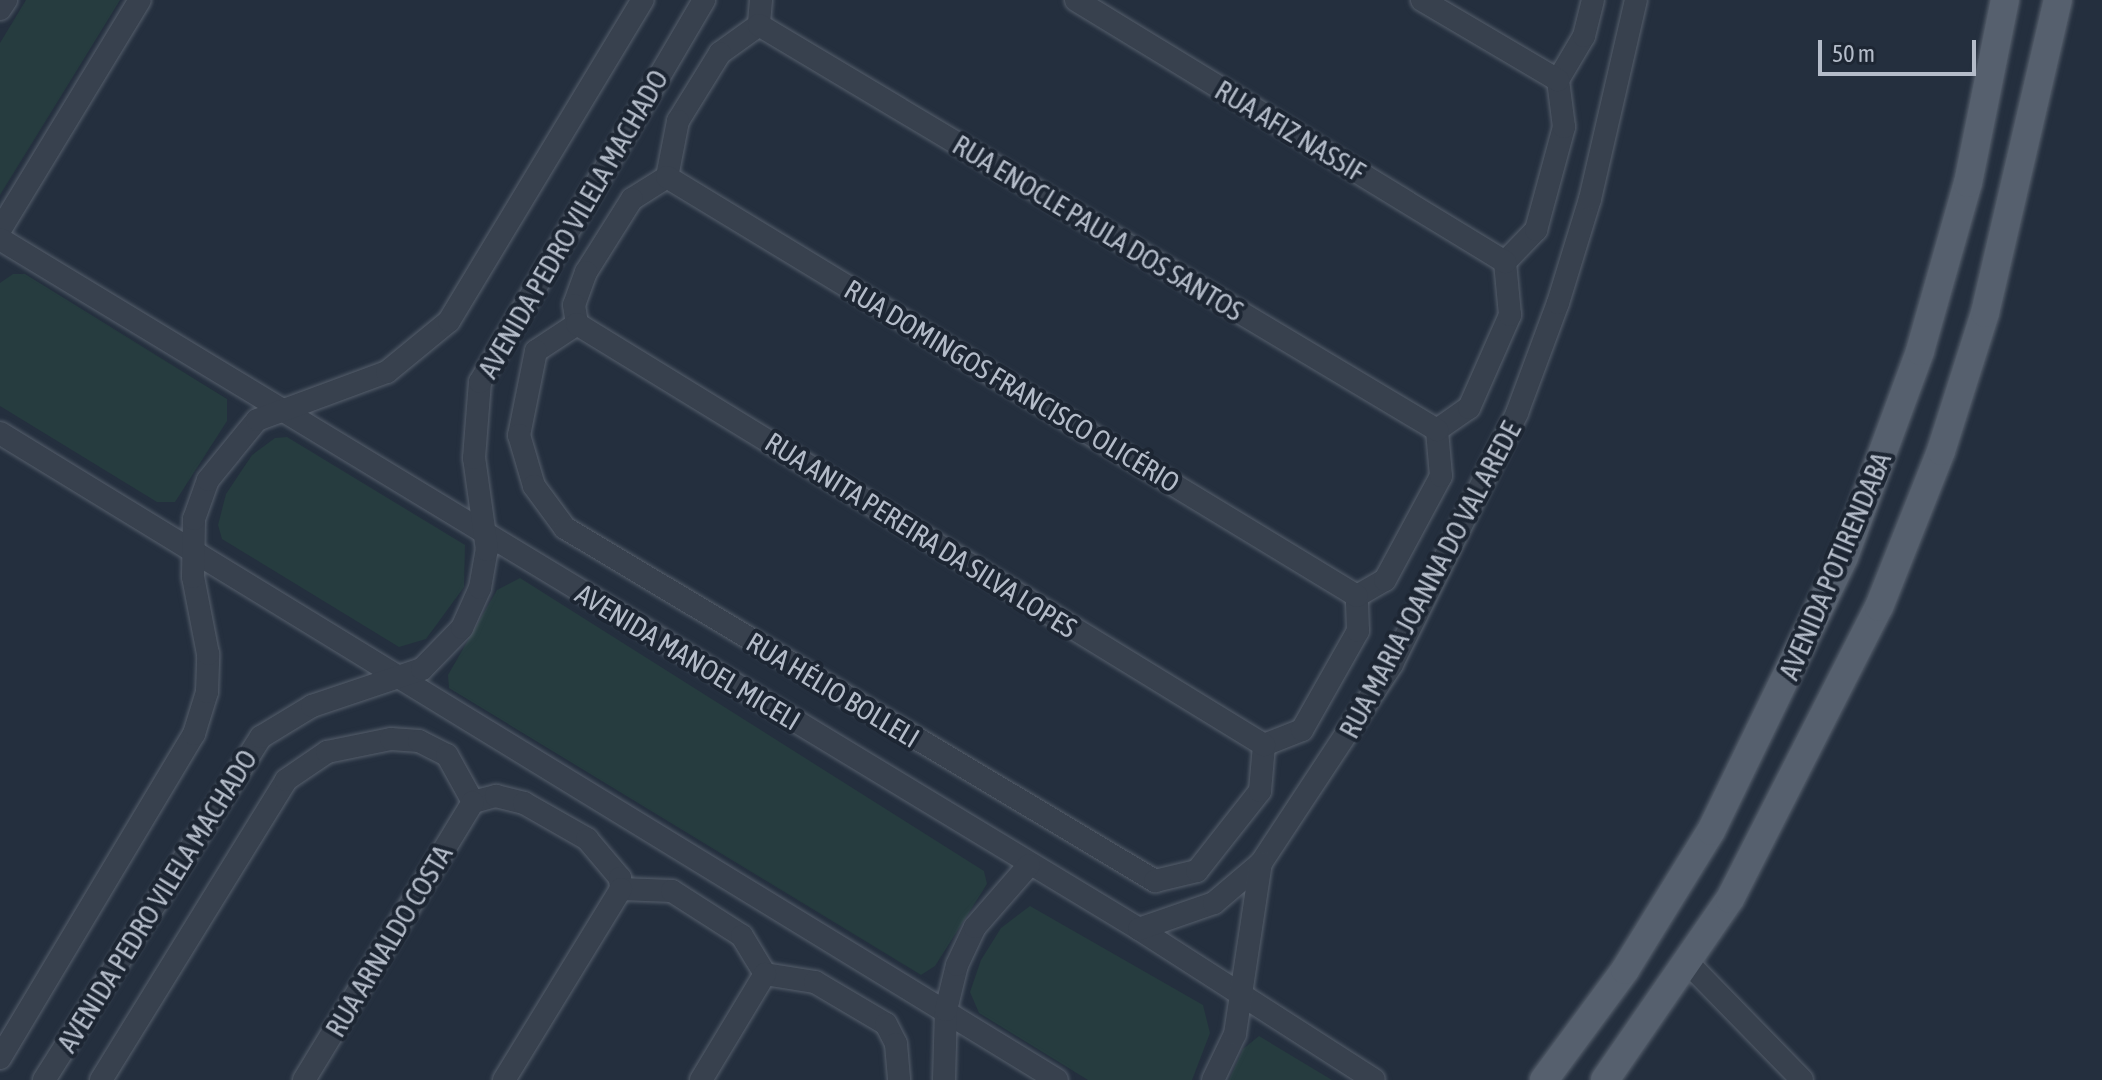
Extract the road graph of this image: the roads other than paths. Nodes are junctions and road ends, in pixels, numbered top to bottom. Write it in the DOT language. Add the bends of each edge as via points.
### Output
graph roads {
  1 [pos="6,0"];
  2 [pos="140,0"];
  3 [pos="643,0"];
  4 [pos="704,0"];
  5 [pos="761,0"];
  6 [pos="1076,0"];
  7 [pos="1422,0"];
  8 [pos="1593,0"];
  9 [pos="1636,0"];
  10 [pos="2005,0"];
  11 [pos="2058,0"];
  12 [pos="0,9"];
  13 [pos="759,25"];
  14 [pos="1558,80"];
  15 [pos="667,177"];
  16 [pos="0,230"];
  17 [pos="0,239"];
  18 [pos="1505,262"];
  19 [pos="577,324"];
  20 [pos="280,409"];
  21 [pos="1437,430"];
  22 [pos="0,433"];
  23 [pos="486,534"];
  24 [pos="193,550"];
  25 [pos="1357,596"];
  26 [pos="403,676"];
  27 [pos="1264,745"];
  28 [pos="473,802"];
  29 [pos="1261,863"];
  30 [pos="1029,865"];
  31 [pos="621,889"];
  32 [pos="1139,929"];
  33 [pos="1688,963"];
  34 [pos="765,974"];
  35 [pos="1240,991"];
  36 [pos="946,1010"];
  37 [pos="0,1058"];
  38 [pos="899,1071"];
  39 [pos="1054,1078"];
  40 [pos="44,1080"];
  41 [pos="101,1080"];
  42 [pos="304,1080"];
  43 [pos="504,1080"];
  44 [pos="701,1080"];
  45 [pos="944,1080"];
  46 [pos="1026,1080"];
  47 [pos="1213,1080"];
  48 [pos="1374,1080"];
  49 [pos="1544,1080"];
  50 [pos="1605,1080"];
  51 [pos="1802,1080"];
  1 -- 12 [label="street"];
  2 -- 16 [label="street"];
  3 -- 20 [label="street, AVENIDA PEDRO VILELA MACHADO" via="449,321 387,372"];
  4 -- 23 [label="street, AVENIDA PEDRO VILELA MACHADO" via="480,382 474,458"];
  5 -- 13 [label="street"];
  6 -- 18 [label="street, RUA AFIZ NASSIF"];
  7 -- 14 [label="street"];
  8 -- 14 [label="street" via="1584,36"];
  9 -- 29 [label="street, RUA MARIA JOANNA DO VAL AREDE" via="1590,199 1517,413 1392,664"];
  10 -- 49 [label="main road, AVENIDA POTIRENDABA" via="1968,183 1925,336 1844,557 1711,831 1625,970"];
  11 -- 33 [label="main road, AVENIDA POTIRENDABA" via="1985,313 1941,451 1879,607 1810,747 1730,899"];
  13 -- 15 [label="street" via="720,53 678,121"];
  13 -- 21 [label="street, RUA ENOCLE PAULA DOS SANTOS"];
  14 -- 18 [label="street" via="1564,127 1536,230"];
  15 -- 19 [label="street" via="632,199 586,272 574,305"];
  15 -- 25 [label="street, RUA DOMINGOS FRANCISCO OLICÉRIO"];
  17 -- 20 [label="street, AVENIDA MANOEL MICELI"];
  18 -- 21 [label="street" via="1510,315 1469,408"];
  19 -- 27 [label="street, RUA ANITA PEREIRA DA SILVA LOPES"];
  19 -- 27 [label="street, RUA HÉLIO BOLLELI" via="536,351 519,435 534,486 565,528 1135,874 1155,881 1197,871 1260,791"];
  20 -- 23 [label="street, AVENIDA MANOEL MICELI"];
  20 -- 24 [label="street, AVENIDA PEDRO VILELA MACHADO" via="231,445 208,480 194,519"];
  21 -- 25 [label="street" via="1441,476 1385,580"];
  22 -- 24 [label="street"];
  23 -- 26 [label="street, AVENIDA PEDRO VILELA MACHADO" via="480,588 462,628 422,669"];
  23 -- 30 [label="street, AVENIDA MANOEL MICELI"];
  24 -- 26 [label="street"];
  24 -- 37 [label="street, AVENIDA PEDRO VILELA MACHADO" via="208,654 207,692 194,734"];
  25 -- 27 [label="street" via="1358,631 1302,730"];
  26 -- 36 [label="street"];
  26 -- 40 [label="street, AVENIDA PEDRO VILELA MACHADO" via="312,706 261,737"];
  28 -- 31 [label="street" via="496,796 524,803 587,839 620,878"];
  28 -- 41 [label="street" via="447,755 419,741 357,744 304,763 286,780"];
  28 -- 42 [label="street, RUA ARNALDO COSTA"];
  29 -- 32 [label="street, RUA MARIA JOANNA DO VAL AREDE" via="1214,903"];
  29 -- 35 [label="street, RUA MARIA JOANNA DO VAL AREDE"];
  30 -- 32 [label="street, AVENIDA MANOEL MICELI"];
  30 -- 36 [label="street" via="975,927"];
  31 -- 34 [label="street" via="672,891 742,936"];
  31 -- 43 [label="street"];
  32 -- 35 [label="street, AVENIDA MANOEL MICELI"];
  33 -- 50 [label="main road, AVENIDA POTIRENDABA"];
  33 -- 51 [label="street"];
  34 -- 38 [label="street" via="815,982 886,1024"];
  34 -- 44 [label="street"];
  35 -- 47 [label="street, RUA MARIA JOANNA DO VAL AREDE" via="1235,1034"];
  35 -- 48 [label="street, AVENIDA MANOEL MICELI"];
  36 -- 39 [label="street"];
  36 -- 45 [label="street"];
  39 -- 46 [label="street"];
}
